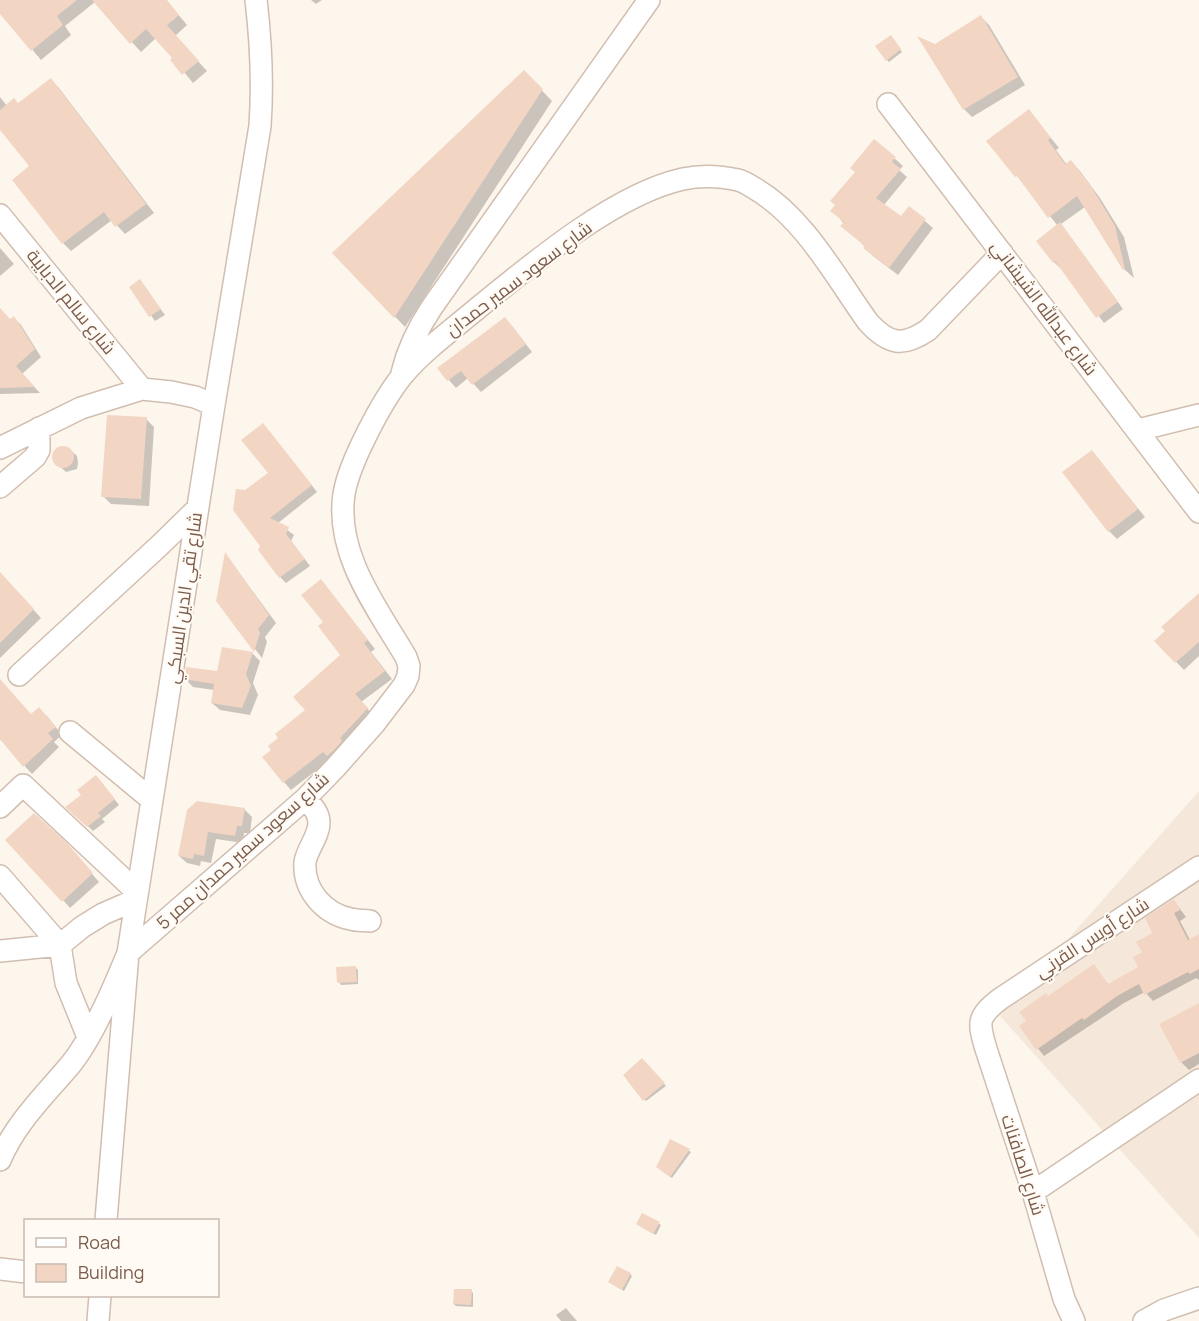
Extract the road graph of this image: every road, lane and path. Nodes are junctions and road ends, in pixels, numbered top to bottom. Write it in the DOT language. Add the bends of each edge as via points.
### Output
graph roads {
  1 [pos="256,0"];
  2 [pos="649,0"];
  3 [pos="888,104"];
  4 [pos="0,215"];
  5 [pos="1002,254"];
  6 [pos="402,377"];
  7 [pos="142,389"];
  8 [pos="214,405"];
  9 [pos="1199,415"];
  10 [pos="39,428"];
  11 [pos="1138,430"];
  12 [pos="0,448"];
  13 [pos="0,488"];
  14 [pos="198,508"];
  15 [pos="1199,512"];
  16 [pos="405,657"];
  17 [pos="19,675"];
  18 [pos="70,732"];
  19 [pos="305,799"];
  20 [pos="152,800"];
  21 [pos="0,807"];
  22 [pos="1199,867"];
  23 [pos="0,876"];
  24 [pos="136,896"];
  25 [pos="370,921"];
  26 [pos="60,945"];
  27 [pos="0,951"];
  28 [pos="129,953"];
  29 [pos="986,1010"];
  30 [pos="88,1037"];
  31 [pos="1199,1080"];
  32 [pos="0,1160"];
  33 [pos="1033,1192"];
  34 [pos="106,1219"];
  35 [pos="0,1269"];
  36 [pos="24,1272"];
  37 [pos="100,1297"];
  38 [pos="1199,1298"];
  39 [pos="98,1321"];
  40 [pos="1074,1321"];
  41 [pos="1144,1321"];
  1 -- 8 [label="street, شارع تقي الدين السبكي" via="262,76 260,126"];
  2 -- 6 [label="street, شارع سعود سمير حمدان" via="432,307 416,332"];
  3 -- 5 [label="street, شارع عبدالله الشيشاني"];
  4 -- 7 [label="street, شارع سالم الدبايبة"];
  5 -- 6 [label="street, شارع سعود سمير حمدان" via="928,330 914,339 892,341 868,322 806,235 759,191 740,180 684,178 625,203 579,231 488,300"];
  5 -- 11 [label="street, شارع عبدالله الشيشاني"];
  6 -- 16 [label="street, شارع سعود سمير حمدان" via="349,474 343,511 356,569"];
  7 -- 8 [label="street" via="195,397"];
  7 -- 10 [label="street" via="81,408"];
  8 -- 14 [label="street, شارع تقي الدين السبكي"];
  9 -- 11 [label="street"];
  10 -- 12 [label="street"];
  10 -- 13 [label="street" via="39,450 35,457"];
  11 -- 15 [label="street, شارع عبدالله الشيشاني"];
  14 -- 17 [label="street"];
  14 -- 20 [label="street, شارع تقي الدين السبكي"];
  16 -- 19 [label="street, شارع سعود سمير حمدان ممر 5" via="408,676 395,699"];
  18 -- 20 [label="street"];
  19 -- 25 [label="street" via="316,810 319,824 305,862 307,883 316,900 349,919"];
  19 -- 28 [label="street, شارع سعود سمير حمدان ممر 5"];
  20 -- 24 [label="street, شارع تقي الدين السبكي"];
  21 -- 24 [label="street" via="22,785"];
  22 -- 29 [label="street, شارع أويس القرني"];
  23 -- 26 [label="street"];
  24 -- 26 [label="street" via="82,927"];
  24 -- 28 [label="street, شارع تقي الدين السبكي"];
  26 -- 27 [label="street"];
  26 -- 30 [label="street" via="71,1001"];
  28 -- 30 [label="street, شارع تقي الدين السبكي"];
  28 -- 34 [label="street"];
  29 -- 33 [label="street, شارع الصافنات" via="980,1019 980,1030"];
  30 -- 32 [label="street, شارع تقي الدين السبكي" via="72,1063 30,1111"];
  31 -- 33 [label="street"];
  33 -- 40 [label="street, شارع الصافنات"];
  35 -- 36 [label="street"];
  37 -- 39 [label="street"];
  38 -- 41 [label="street"];
}
